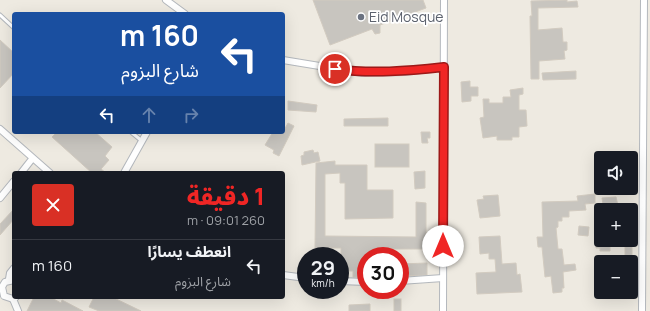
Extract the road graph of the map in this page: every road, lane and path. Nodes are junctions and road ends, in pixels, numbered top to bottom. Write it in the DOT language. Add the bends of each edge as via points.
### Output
graph roads {
  1 [pos="166,0"];
  2 [pos="444,0"];
  3 [pos="644,0"];
  4 [pos="182,12"];
  5 [pos="0,15"];
  6 [pos="12,26"];
  7 [pos="285,60"];
  8 [pos="444,67"];
  9 [pos="0,129"];
  10 [pos="134,134"];
  11 [pos="146,134"];
  12 [pos="142,141"];
  13 [pos="32,159"];
  14 [pos="23,171"];
  15 [pos="47,171"];
  16 [pos="125,171"];
  17 [pos="12,183"];
  18 [pos="643,189"];
  19 [pos="650,189"];
  20 [pos="0,198"];
  21 [pos="12,270"];
  22 [pos="285,275"];
  23 [pos="297,277"];
  24 [pos="443,278"];
  25 [pos="12,280"];
  26 [pos="409,280"];
  27 [pos="2,283"];
  28 [pos="2,295"];
  29 [pos="12,298"];
  30 [pos="15,299"];
  31 [pos="18,311"];
  32 [pos="443,311"];
  33 [pos="642,311"];
  1 -- 4 [label="street"];
  2 -- 8 [label="street"];
  3 -- 18 [label="street"];
  5 -- 6 [label="lane"];
  7 -- 8 [label="street" via="362,73 405,72"];
  8 -- 24 [label="street"];
  9 -- 13 [label="street"];
  10 -- 12 [label="lane"];
  11 -- 12 [label="street"];
  12 -- 16 [label="street"];
  13 -- 14 [label="street"];
  13 -- 15 [label="street"];
  17 -- 20 [label="street"];
  18 -- 19 [label="street"];
  18 -- 33 [label="street"];
  21 -- 25 [label="street"];
  22 -- 23 [label="street"];
  24 -- 26 [label="street"];
  24 -- 32 [label="street"];
  25 -- 27 [label="street"];
  27 -- 28 [label="street"];
  28 -- 29 [label="street"];
  30 -- 31 [label="street"];
}
